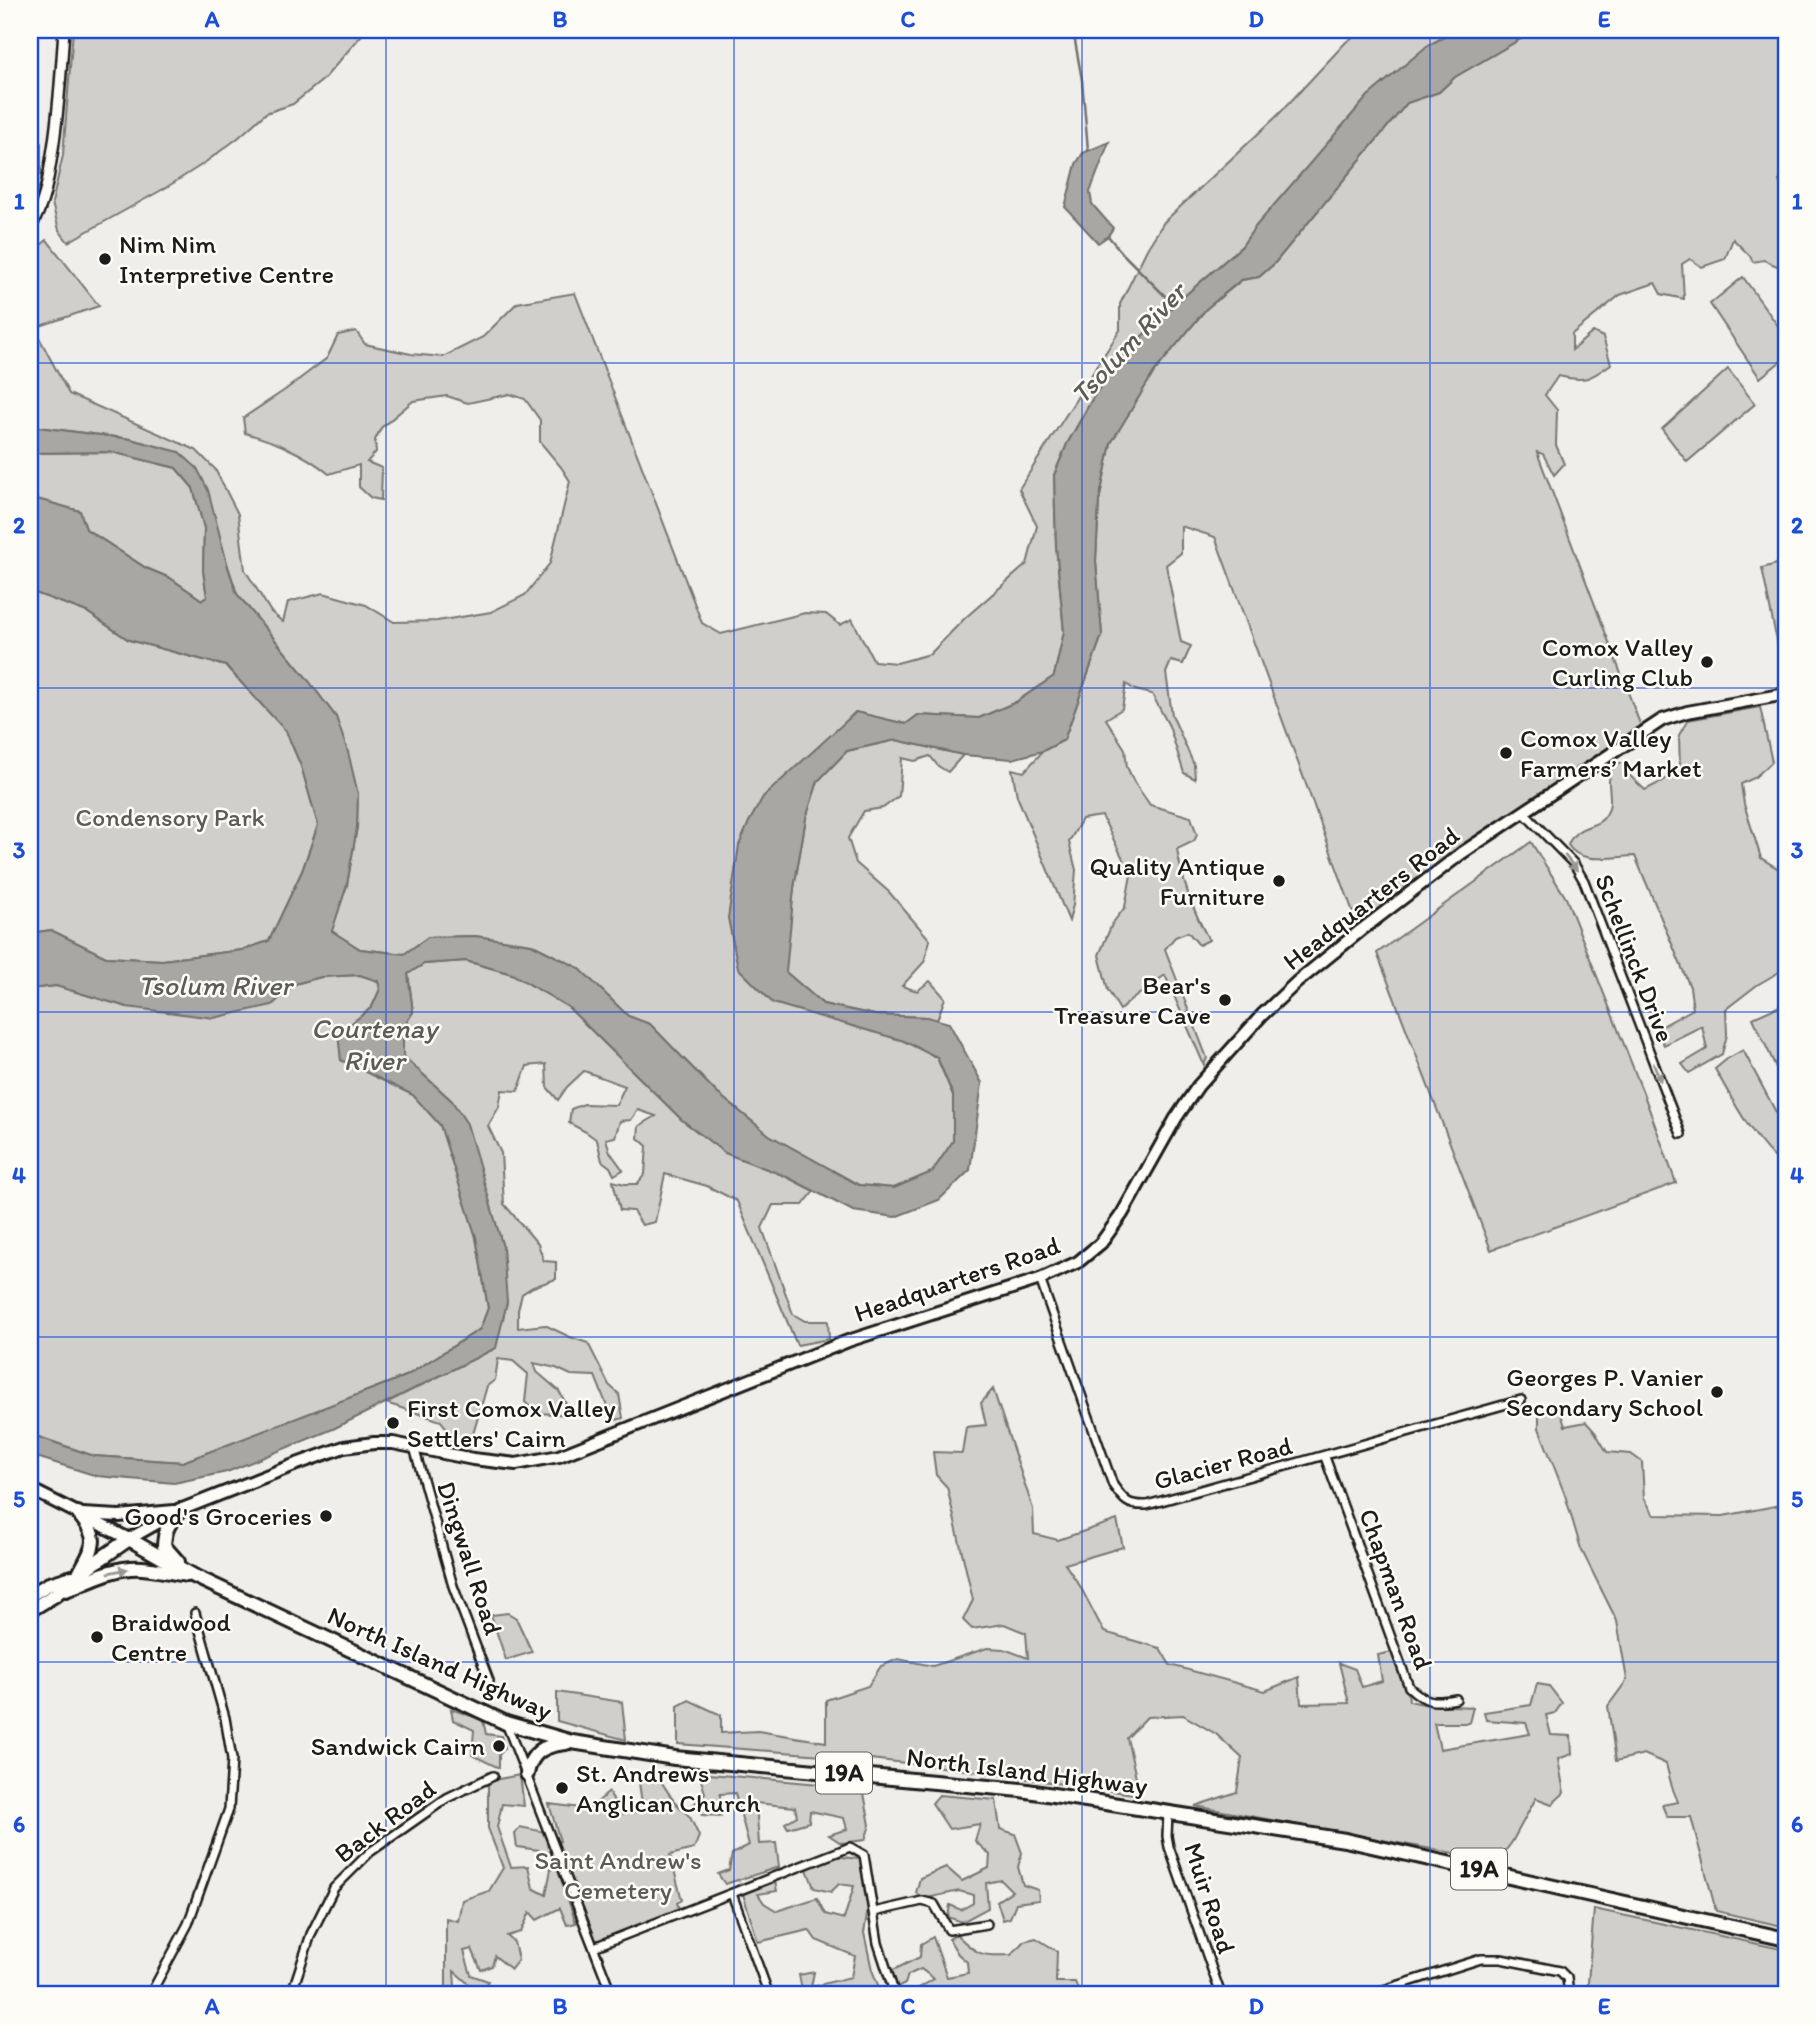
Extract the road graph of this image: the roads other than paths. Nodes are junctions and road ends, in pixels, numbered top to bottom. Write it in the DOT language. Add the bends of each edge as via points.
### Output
graph roads {
  1 [pos="64,30"];
  2 [pos="30,228"];
  3 [pos="1786,694"];
  4 [pos="1524,813"];
  5 [pos="1681,1134"];
  6 [pos="1040,1279"];
  7 [pos="1521,1400"];
  8 [pos="414,1447"];
  9 [pos="1325,1457"];
  10 [pos="30,1489"];
  11 [pos="180,1510"];
  12 [pos="78,1513"];
  13 [pos="129,1539"];
  14 [pos="79,1574"];
  15 [pos="194,1576"];
  16 [pos="30,1595"];
  17 [pos="55,1595"];
  18 [pos="30,1609"];
  19 [pos="195,1613"];
  20 [pos="489,1681"];
  21 [pos="1456,1699"];
  22 [pos="506,1723"];
  23 [pos="572,1742"];
  24 [pos="527,1774"];
  25 [pos="493,1776"];
  26 [pos="1168,1812"];
  27 [pos="732,1894"];
  28 [pos="874,1912"];
  29 [pos="987,1924"];
  30 [pos="1786,1939"];
  31 [pos="594,1947"];
  32 [pos="150,1995"];
  33 [pos="290,1995"];
  34 [pos="610,1995"];
  35 [pos="769,1995"];
  36 [pos="895,1995"];
  37 [pos="1220,1995"];
  38 [pos="1367,1995"];
  39 [pos="1569,1995"];
  1 -- 2 [label="street" via="46,193"];
  3 -- 4 [label="main road, Headquarters Road" via="1662,720"];
  4 -- 5 [label="street, Schellinck Drive, one-way" via="1574,864 1584,881"];
  4 -- 6 [label="main road, Headquarters Road" via="1462,853 1360,931 1262,1015 1198,1086 1101,1243 1078,1262"];
  6 -- 8 [label="main road, Headquarters Road" via="848,1341 559,1456 516,1464"];
  6 -- 9 [label="street, Glacier Road" via="1113,1485 1133,1506"];
  7 -- 9 [label="street, Glacier Road"];
  8 -- 11 [label="main road, Headquarters Road" via="374,1443 344,1447"];
  8 -- 20 [label="street, Dingwall Road" via="453,1586"];
  9 -- 21 [label="street, Chapman Road" via="1409,1687 1435,1702"];
  10 -- 12 [label="main road"];
  11 -- 12 [label="main road" via="119,1516"];
  11 -- 13 [label="main road, Headquarters Road"];
  11 -- 15 [label="main road" via="166,1528 164,1546"];
  12 -- 13 [label="main road"];
  12 -- 14 [label="main road" via="93,1539"];
  13 -- 14 [label="main road"];
  13 -- 15 [label="main road, North Island Highway / 19A"];
  14 -- 16 [label="main road"];
  14 -- 17 [label="main road"];
  17 -- 15 [label="main road, one-way" via="127,1568"];
  15 -- 22 [label="main road, North Island Highway / 19A"];
  17 -- 18 [label="main road"];
  19 -- 32 [label="street" via="225,1718 232,1759 229,1809 188,1924"];
  22 -- 23 [label="main road, North Island Highway / 19A"];
  22 -- 24 [label="street"];
  23 -- 24 [label="main road" via="536,1752"];
  23 -- 26 [label="main road, North Island Highway / 19A" via="675,1758 1021,1790"];
  24 -- 31 [label="street"];
  25 -- 33 [label="street, Back Road" via="447,1798 370,1852 334,1888 311,1934"];
  26 -- 30 [label="main road, North Island Highway / 19A" via="1345,1840"];
  26 -- 37 [label="street, Muir Road" via="1169,1847"];
  27 -- 28 [label="street" via="850,1847 864,1855"];
  27 -- 31 [label="street"];
  27 -- 35 [label="street"];
  28 -- 29 [label="street" via="922,1901 934,1904 949,1930"];
  28 -- 36 [label="street" via="878,1943"];
  31 -- 34 [label="street"];
  38 -- 39 [label="street" via="1481,1959 1560,1971 1567,1978"];
}
